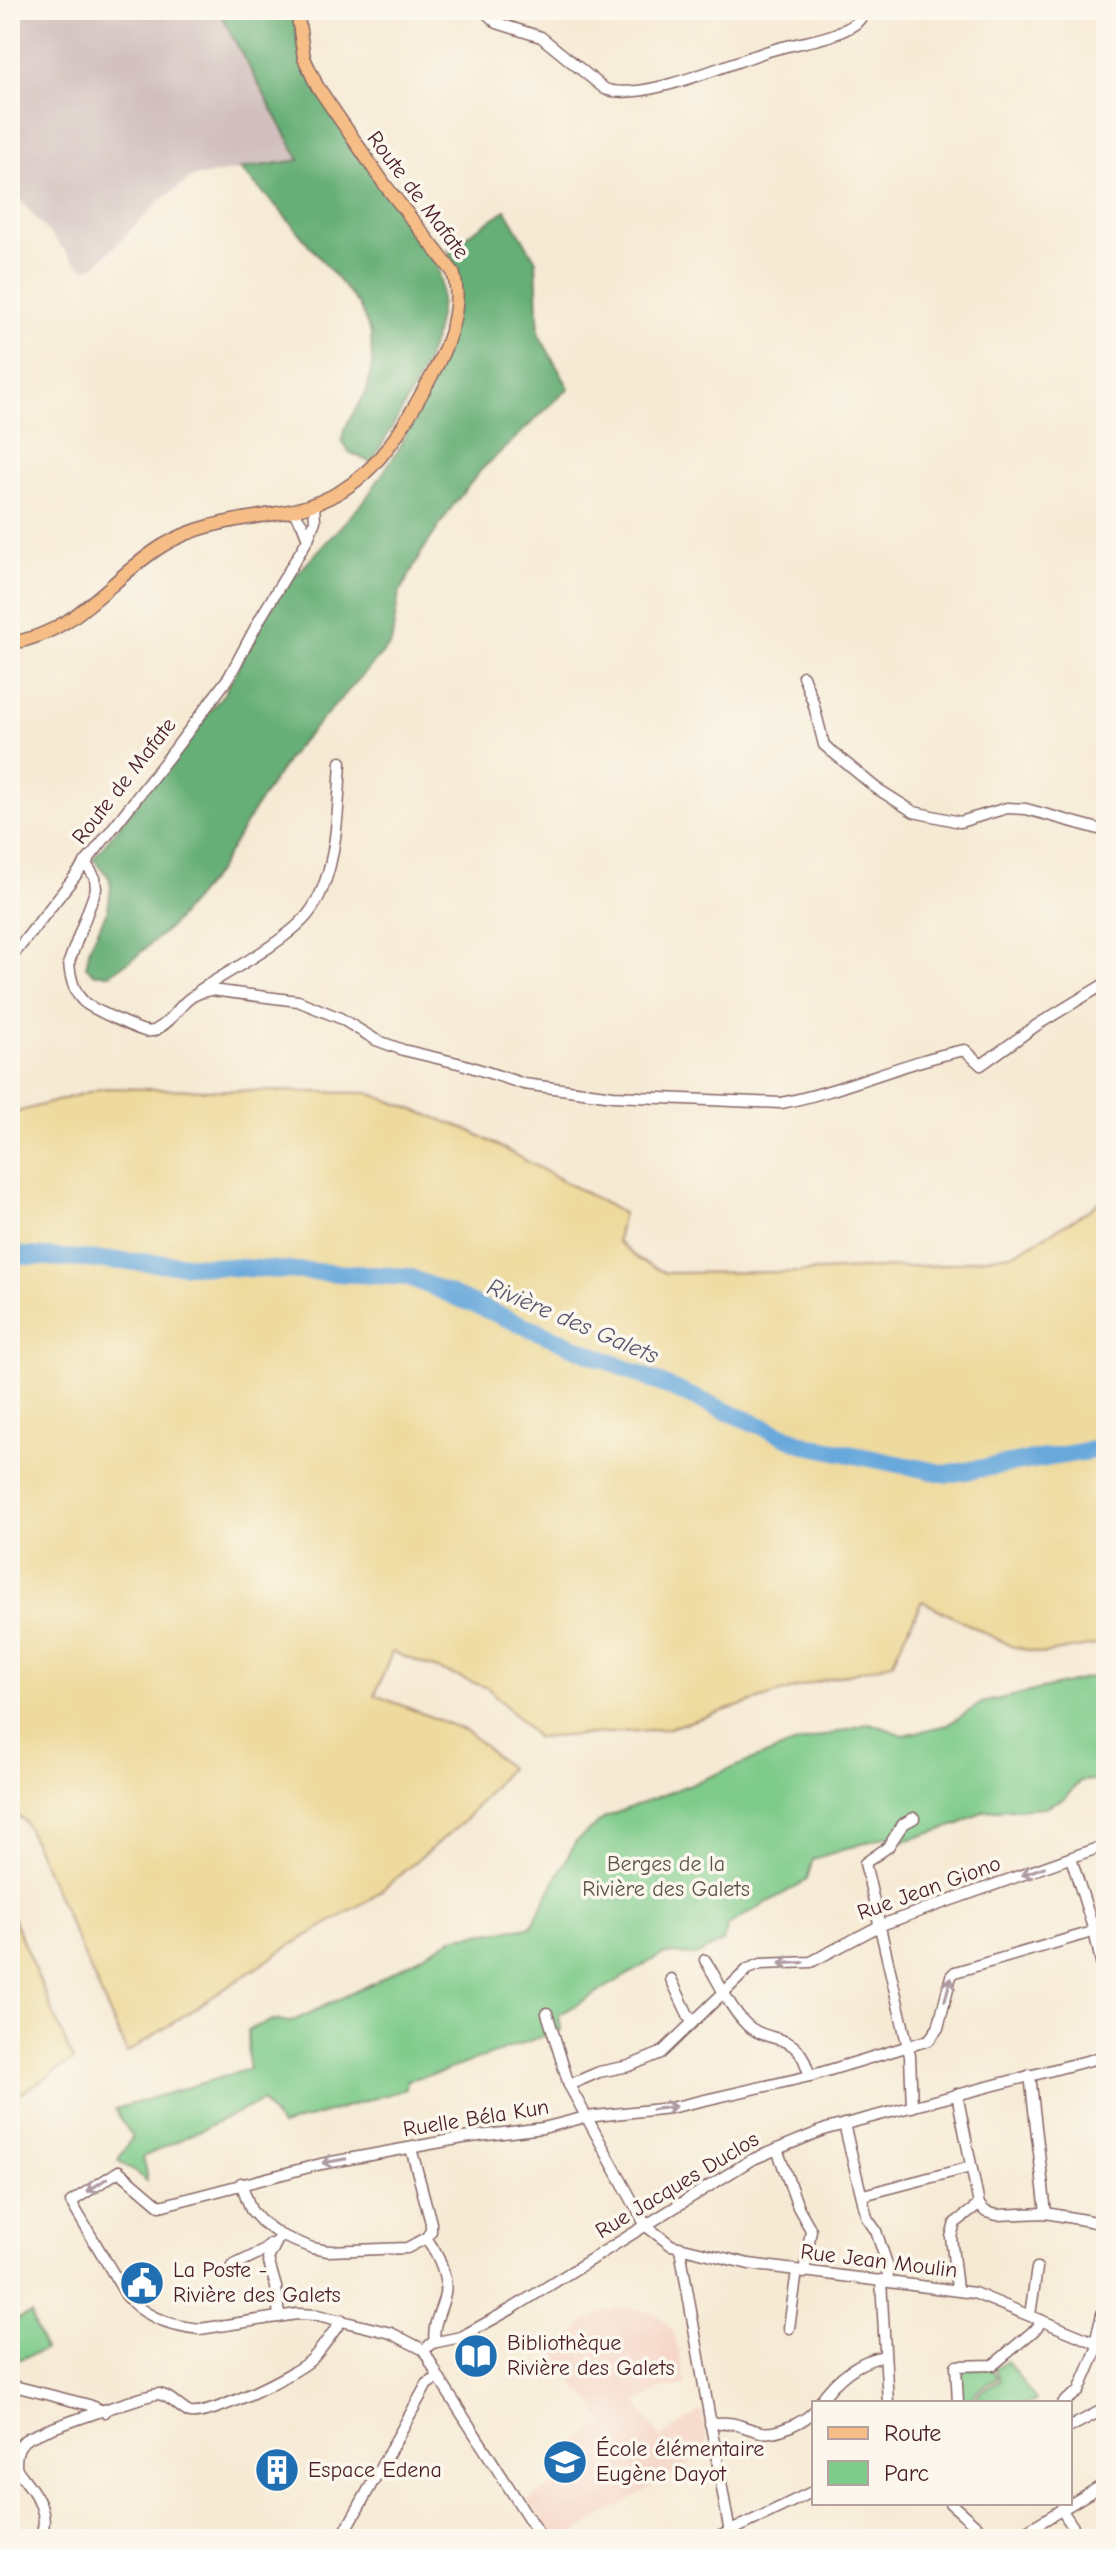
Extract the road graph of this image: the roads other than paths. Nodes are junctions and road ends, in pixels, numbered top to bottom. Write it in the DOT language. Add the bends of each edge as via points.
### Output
graph roads {
  1 [pos="297,10"];
  2 [pos="483,10"];
  3 [pos="867,10"];
  4 [pos="314,505"];
  5 [pos="292,510"];
  6 [pos="308,539"];
  7 [pos="10,643"];
  8 [pos="803,676"];
  9 [pos="341,762"];
  10 [pos="1106,831"];
  11 [pos="85,862"];
  12 [pos="10,959"];
  13 [pos="1106,983"];
  14 [pos="198,992"];
  15 [pos="914,1818"];
  16 [pos="1106,1845"];
  17 [pos="1071,1858"];
  18 [pos="881,1925"];
  19 [pos="1106,1928"];
  20 [pos="1094,1931"];
  21 [pos="705,1960"];
  22 [pos="671,1979"];
  23 [pos="1106,1984"];
  24 [pos="725,1991"];
  25 [pos="547,2013"];
  26 [pos="692,2023"];
  27 [pos="908,2048"];
  28 [pos="1106,2056"];
  29 [pos="1030,2075"];
  30 [pos="810,2076"];
  31 [pos="569,2085"];
  32 [pos="957,2094"];
  33 [pos="912,2107"];
  34 [pos="586,2117"];
  35 [pos="844,2124"];
  36 [pos="411,2148"];
  37 [pos="777,2149"];
  38 [pos="971,2167"];
  39 [pos="241,2183"];
  40 [pos="863,2195"];
  41 [pos="979,2205"];
  42 [pos="1046,2213"];
  43 [pos="1106,2224"];
  44 [pos="646,2226"];
  45 [pos="280,2235"];
  46 [pos="426,2238"];
  47 [pos="680,2249"];
  48 [pos="232,2266"];
  49 [pos="1037,2268"];
  50 [pos="800,2272"];
  51 [pos="884,2281"];
  52 [pos="957,2289"];
  53 [pos="1106,2298"];
  54 [pos="1030,2315"];
  55 [pos="279,2317"];
  56 [pos="342,2320"];
  57 [pos="1041,2320"];
  58 [pos="789,2328"];
  59 [pos="435,2342"];
  60 [pos="1100,2345"];
  61 [pos="424,2350"];
  62 [pos="885,2356"];
  63 [pos="440,2380"];
  64 [pos="10,2385"];
  65 [pos="821,2401"];
  66 [pos="888,2401"];
  67 [pos="958,2401"];
  68 [pos="1066,2401"];
  69 [pos="1106,2408"];
  70 [pos="105,2412"];
  71 [pos="812,2412"];
  72 [pos="710,2424"];
  73 [pos="1072,2426"];
  74 [pos="1106,2483"];
  75 [pos="812,2492"];
  76 [pos="1072,2503"];
  77 [pos="952,2505"];
  78 [pos="1068,2505"];
  79 [pos="1061,2509"];
  80 [pos="731,2535"];
  81 [pos="39,2539"];
  82 [pos="341,2539"];
  83 [pos="542,2539"];
  84 [pos="714,2539"];
  85 [pos="991,2539"];
  86 [pos="1013,2539"];
  87 [pos="1081,2539"];
  1 -- 4 [label="main road, Route de Mafate" via="304,58 317,86 448,264 456,289 442,357 401,428 361,479"];
  2 -- 3 [label="street" via="497,23 541,37 613,92 698,77 772,49 818,39 855,24"];
  4 -- 5 [label="main road, Route de Mafate"];
  4 -- 6 [label="street, Route de Mafate"];
  5 -- 6 [label="street"];
  5 -- 7 [label="main road, Route de Mafate" via="183,535 79,615 41,635"];
  6 -- 11 [label="street, Route de Mafate" via="229,677"];
  8 -- 10 [label="street" via="824,745 902,806 960,822 1007,808 1026,809"];
  9 -- 14 [label="street" via="331,857 305,919"];
  11 -- 12 [label="street, Route de Mafate"];
  11 -- 14 [label="street" via="96,889 69,962 82,1001 146,1032 157,1030"];
  13 -- 14 [label="street" via="981,1065 965,1050 781,1103 613,1096 524,1084 403,1050 298,1001"];
  15 -- 18 [label="street" via="865,1863"];
  16 -- 17 [label="street, Rue Jean Giono"];
  17 -- 18 [label="street, Rue Jean Giono, one-way"];
  17 -- 20 [label="street"];
  18 -- 24 [label="street, Rue Jean Giono, one-way" via="811,1962 748,1969"];
  18 -- 27 [label="street"];
  19 -- 20 [label="street"];
  20 -- 23 [label="street"];
  27 -- 20 [label="street, one-way" via="935,2035 955,1972"];
  21 -- 24 [label="street"];
  22 -- 26 [label="street"];
  24 -- 26 [label="street, Rue Jean Giono"];
  24 -- 30 [label="street" via="752,2030 794,2046"];
  25 -- 31 [label="street"];
  26 -- 31 [label="street, Rue Jean Giono" via="661,2053"];
  27 -- 30 [label="street, Ruelle Béla Kun"];
  27 -- 33 [label="street"];
  28 -- 29 [label="street, Rue Jacques Duclos"];
  29 -- 32 [label="street, Rue Jacques Duclos"];
  29 -- 42 [label="street"];
  34 -- 30 [label="street, Ruelle Béla Kun, one-way" via="670,2108"];
  31 -- 34 [label="street"];
  32 -- 33 [label="street, Rue Jacques Duclos"];
  32 -- 38 [label="street"];
  33 -- 35 [label="street, Rue Jacques Duclos"];
  34 -- 36 [label="street, Ruelle Béla Kun"];
  34 -- 44 [label="street"];
  35 -- 37 [label="street, Rue Jacques Duclos"];
  35 -- 40 [label="street"];
  36 -- 39 [label="street, Ruelle Béla Kun, one-way"];
  36 -- 46 [label="street" via="431,2223"];
  37 -- 44 [label="street, Rue Jacques Duclos"];
  37 -- 50 [label="street" via="811,2230"];
  38 -- 40 [label="street"];
  38 -- 41 [label="street"];
  39 -- 45 [label="street" via="256,2216"];
  39 -- 55 [label="street, Ruelle Béla Kun, one-way" via="160,2206 119,2171 71,2202 126,2295 151,2316 200,2329"];
  40 -- 51 [label="street" via="887,2264"];
  41 -- 42 [label="street" via="997,2215"];
  41 -- 52 [label="street" via="955,2223 951,2237"];
  42 -- 43 [label="street"];
  44 -- 47 [label="street, Rue Jean Moulin"];
  44 -- 59 [label="street, Rue Jacques Duclos" via="461,2337"];
  45 -- 46 [label="street" via="328,2251 407,2248"];
  45 -- 48 [label="street" via="263,2251"];
  45 -- 55 [label="street" via="268,2259"];
  46 -- 59 [label="street" via="447,2283"];
  47 -- 50 [label="street, Rue Jean Moulin"];
  47 -- 72 [label="street"];
  49 -- 54 [label="street"];
  50 -- 51 [label="street, Rue Jean Moulin"];
  50 -- 58 [label="street"];
  51 -- 52 [label="street, Rue Jean Moulin"];
  51 -- 62 [label="street"];
  52 -- 54 [label="street, Rue Jean Moulin"];
  53 -- 60 [label="street"];
  54 -- 57 [label="street, Rue Jean Moulin"];
  55 -- 56 [label="street"];
  56 -- 61 [label="street" via="391,2333"];
  56 -- 70 [label="street" via="302,2367 213,2410 190,2413 155,2394"];
  57 -- 60 [label="street, Rue Jean Moulin"];
  57 -- 67 [label="street" via="993,2365 956,2366"];
  59 -- 61 [label="street, Rue Jacques Duclos"];
  60 -- 68 [label="street" via="1079,2391"];
  61 -- 63 [label="street"];
  62 -- 65 [label="street" via="848,2371"];
  62 -- 66 [label="street"];
  63 -- 82 [label="street" via="427,2384"];
  63 -- 83 [label="street"];
  64 -- 70 [label="street"];
  69 -- 73 [label="street"];
  70 -- 81 [label="street" via="49,2428 19,2446 16,2468 41,2504"];
  71 -- 72 [label="street" via="769,2432 738,2422"];
  72 -- 80 [label="street"];
  74 -- 76 [label="street"];
  75 -- 80 [label="street"];
  77 -- 85 [label="street"];
  78 -- 79 [label="street"];
  79 -- 86 [label="street"];
  79 -- 87 [label="street"];
  80 -- 84 [label="street"];
}
